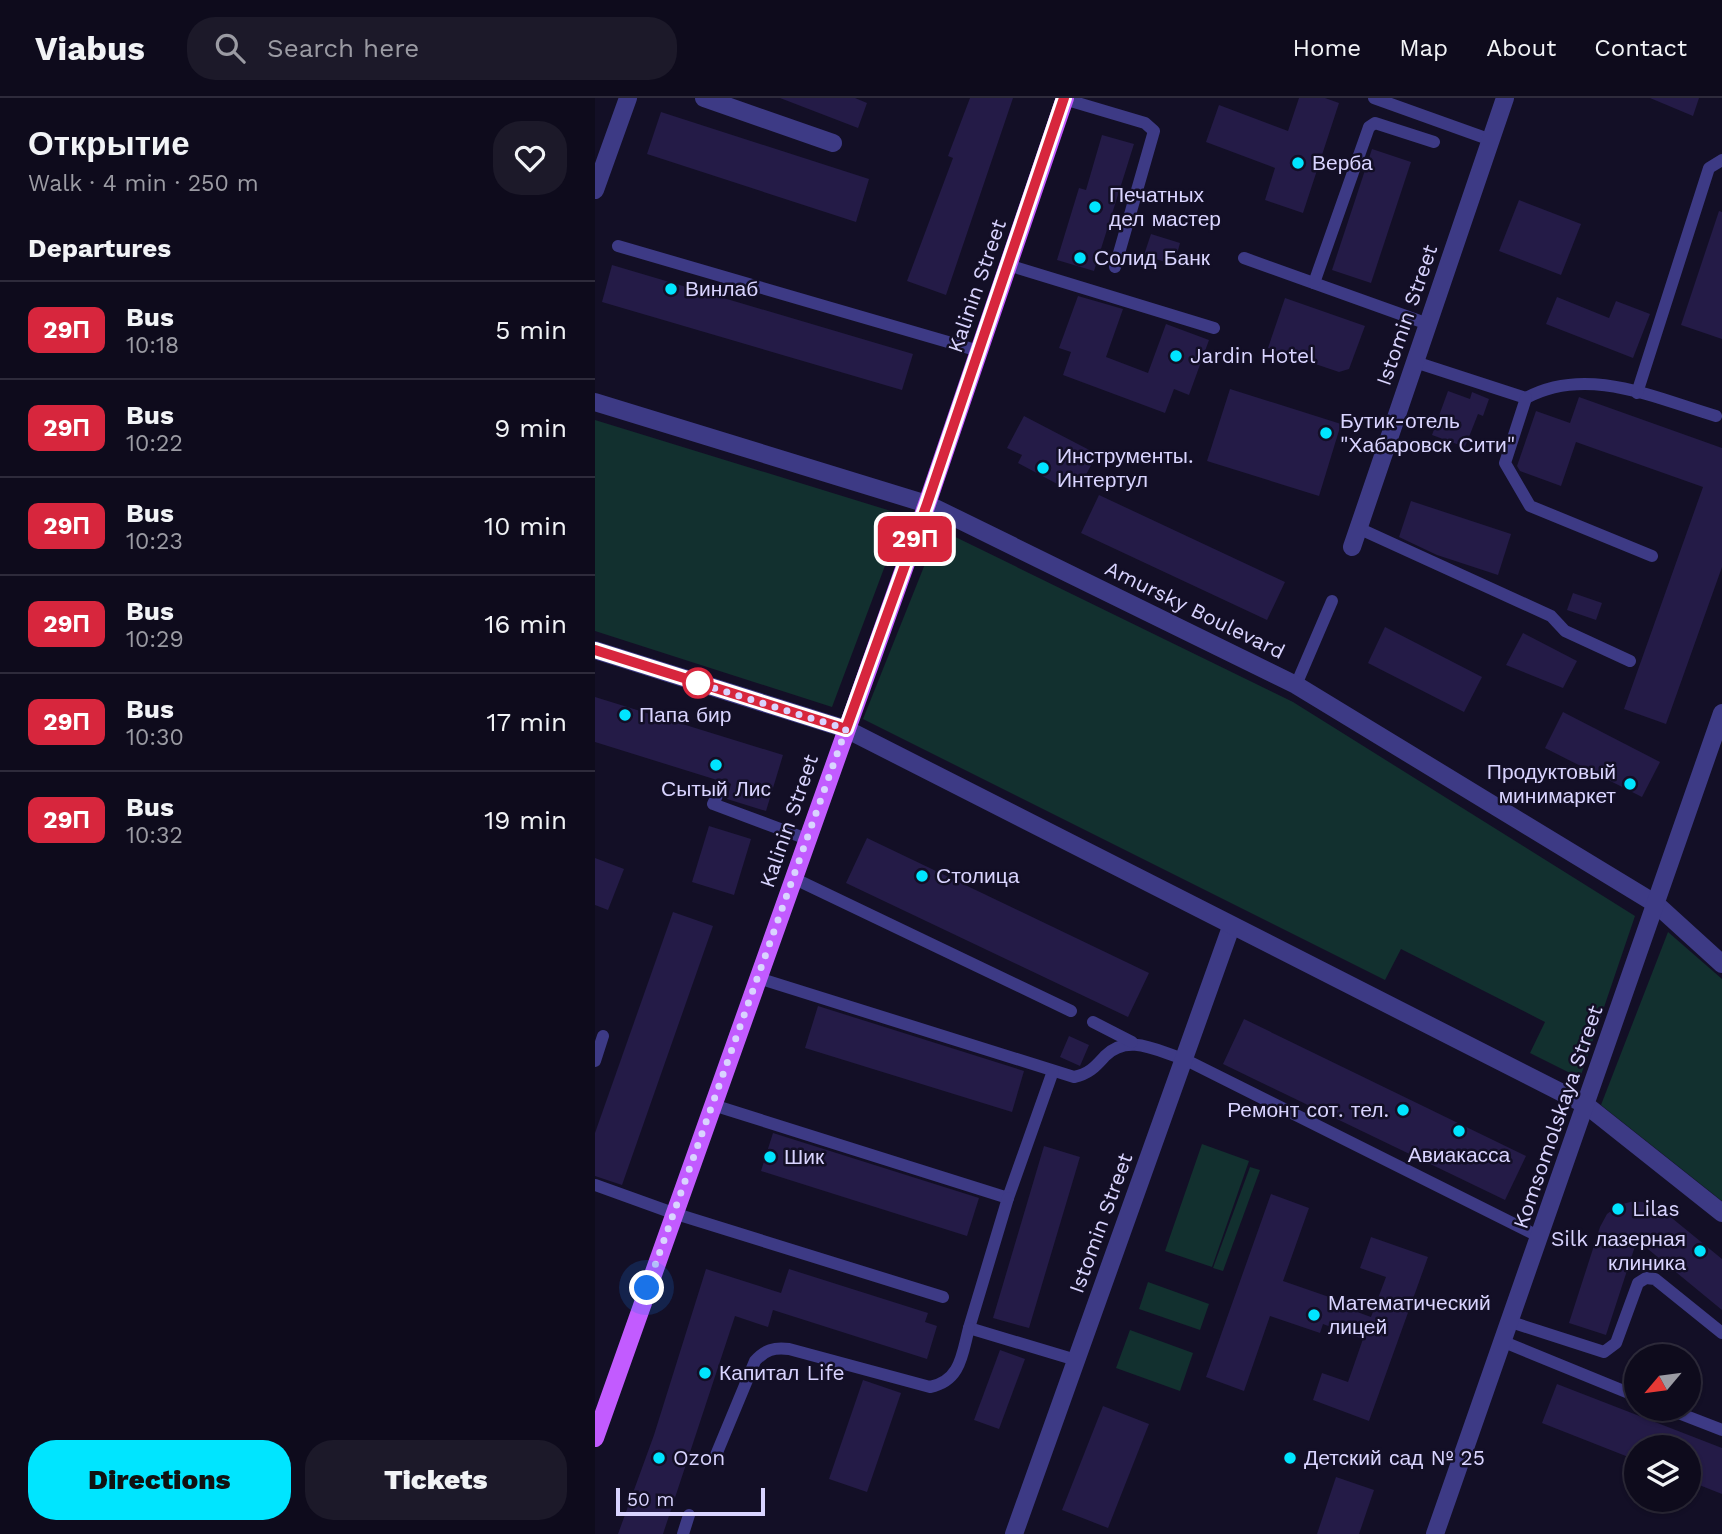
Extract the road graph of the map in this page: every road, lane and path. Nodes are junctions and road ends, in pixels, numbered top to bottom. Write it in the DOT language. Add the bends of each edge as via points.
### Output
graph roads {
  1 [pos="628,98"];
  2 [pos="704,98"];
  3 [pos="1374,98"];
  4 [pos="1505,98"];
  5 [pos="1064,99"];
  6 [pos="1491,140"];
  7 [pos="1434,142"];
  8 [pos="833,143"];
  9 [pos="1722,160"];
  10 [pos="595,190"];
  11 [pos="618,246"];
  12 [pos="1244,258"];
  13 [pos="1008,265"];
  14 [pos="1115,267"];
  15 [pos="1314,283"];
  16 [pos="1428,324"];
  17 [pos="1214,328"];
  18 [pos="979,351"];
  19 [pos="1415,362"];
  20 [pos="1637,393"];
  21 [pos="1526,398"];
  22 [pos="595,402"];
  23 [pos="1716,416"];
  24 [pos="927,504"];
  25 [pos="1359,528"];
  26 [pos="1352,547"];
  27 [pos="1652,556"];
  28 [pos="1332,601"];
  29 [pos="595,650"];
  30 [pos="1630,661"];
  31 [pos="1296,685"];
  32 [pos="1722,713"];
  33 [pos="846,729"];
  34 [pos="721,788"];
  35 [pos="807,839"];
  36 [pos="793,878"];
  37 [pos="1656,904"];
  38 [pos="1231,927"];
  39 [pos="1722,964"];
  40 [pos="758,978"];
  41 [pos="1072,1011"];
  42 [pos="1093,1022"];
  43 [pos="603,1036"];
  44 [pos="1132,1042"];
  45 [pos="1184,1059"];
  46 [pos="595,1061"];
  47 [pos="1053,1070"];
  48 [pos="713,1105"];
  49 [pos="1586,1105"];
  50 [pos="595,1185"];
  51 [pos="1008,1198"];
  52 [pos="673,1213"];
  53 [pos="1722,1213"];
  54 [pos="1540,1237"];
  55 [pos="943,1297"];
  56 [pos="1511,1322"];
  57 [pos="969,1328"];
  58 [pos="1722,1333"];
  59 [pos="1504,1342"];
  60 [pos="1076,1360"];
  61 [pos="1624,1391"];
  62 [pos="1699,1421"];
  63 [pos="1722,1430"];
  64 [pos="595,1438"];
  65 [pos="716,1455"];
  66 [pos="689,1515"];
  67 [pos="683,1534"];
  68 [pos="1014,1534"];
  69 [pos="1435,1534"];
  1 -- 10 [label="street"];
  2 -- 8 [label="street"];
  3 -- 6 [label="lane"];
  4 -- 6 [label="street, Istomin Street"];
  5 -- 13 [label="main road, Kalinin Street"];
  5 -- 14 [label="lane" via="1145,122 1154,131"];
  6 -- 16 [label="street, Istomin Street"];
  7 -- 15 [label="lane" via="1375,123 1369,127"];
  9 -- 20 [label="lane" via="1709,167"];
  11 -- 18 [label="lane"];
  12 -- 15 [label="lane"];
  13 -- 17 [label="lane"];
  13 -- 18 [label="main road, Kalinin Street"];
  15 -- 16 [label="lane"];
  16 -- 19 [label="street, Istomin Street"];
  18 -- 24 [label="main road, Kalinin Street"];
  19 -- 21 [label="lane"];
  19 -- 25 [label="street, Istomin Street"];
  20 -- 21 [label="lane" via="1579,383 1546,387"];
  20 -- 23 [label="lane"];
  21 -- 27 [label="lane" via="1505,463 1530,506"];
  22 -- 24 [label="street, Amursky Boulevard"];
  24 -- 31 [label="street, Amursky Boulevard"];
  24 -- 33 [label="main road, Kalinin Street"];
  25 -- 26 [label="street, Istomin Street"];
  25 -- 30 [label="lane" via="1552,616 1565,631"];
  28 -- 31 [label="lane"];
  29 -- 33 [label="street"];
  31 -- 37 [label="street, Amursky Boulevard"];
  32 -- 37 [label="street, Komsomolskaya Street"];
  33 -- 35 [label="main road, Kalinin Street"];
  33 -- 38 [label="street"];
  34 -- 35 [label="lane" via="713,804"];
  35 -- 36 [label="main road, Kalinin Street"];
  36 -- 40 [label="main road, Kalinin Street"];
  36 -- 41 [label="lane"];
  37 -- 39 [label="street, Amursky Boulevard"];
  37 -- 49 [label="street, Komsomolskaya Street"];
  38 -- 45 [label="street, Istomin Street"];
  38 -- 49 [label="street"];
  40 -- 47 [label="lane"];
  40 -- 48 [label="main road, Kalinin Street"];
  42 -- 44 [label="lane"];
  43 -- 46 [label="lane"];
  44 -- 45 [label="lane"];
  44 -- 47 [label="lane" via="1112,1050 1087,1074 1074,1077"];
  45 -- 54 [label="lane"];
  45 -- 60 [label="street, Istomin Street"];
  47 -- 51 [label="lane"];
  48 -- 51 [label="lane"];
  48 -- 52 [label="main road, Kalinin Street"];
  49 -- 53 [label="street"];
  49 -- 54 [label="street, Komsomolskaya Street"];
  50 -- 52 [label="lane"];
  51 -- 57 [label="lane"];
  52 -- 55 [label="lane"];
  52 -- 64 [label="main road, Kalinin Street"];
  54 -- 56 [label="street, Komsomolskaya Street"];
  56 -- 58 [label="lane" via="1604,1352 1616,1343 1638,1283 1646,1278 1655,1279"];
  56 -- 59 [label="street, Komsomolskaya Street"];
  57 -- 60 [label="lane"];
  57 -- 65 [label="lane" via="959,1368 949,1380 930,1387 789,1349 776,1347 763,1353 755,1361"];
  59 -- 61 [label="lane"];
  59 -- 69 [label="street, Komsomolskaya Street"];
  60 -- 68 [label="street, Istomin Street"];
  62 -- 63 [label="lane"];
  66 -- 67 [label="lane"];
}
